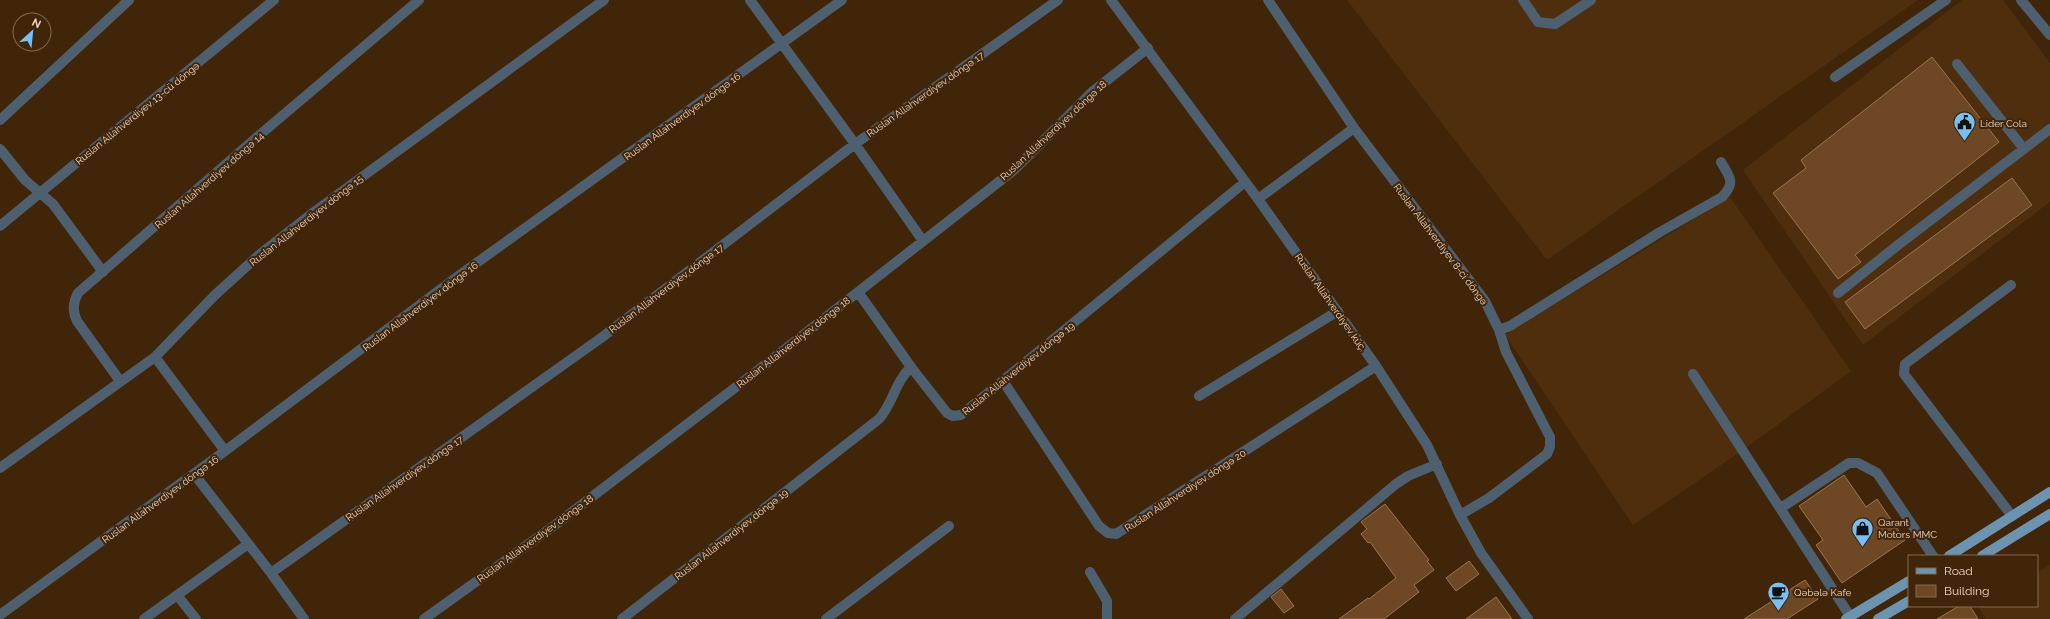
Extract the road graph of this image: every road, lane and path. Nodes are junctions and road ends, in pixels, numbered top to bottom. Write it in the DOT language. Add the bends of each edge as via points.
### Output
graph roads {
  1 [pos="129,0"];
  2 [pos="274,0"];
  3 [pos="418,0"];
  4 [pos="604,0"];
  5 [pos="750,0"];
  6 [pos="842,0"];
  7 [pos="1058,0"];
  8 [pos="1111,0"];
  9 [pos="1268,0"];
  10 [pos="1523,0"];
  11 [pos="1591,0"];
  12 [pos="1946,0"];
  13 [pos="2021,0"];
  14 [pos="2050,34"];
  15 [pos="781,44"];
  16 [pos="1148,48"];
  17 [pos="1957,64"];
  18 [pos="1835,76"];
  19 [pos="0,120"];
  20 [pos="1354,128"];
  21 [pos="2050,129"];
  22 [pos="855,144"];
  23 [pos="0,149"];
  24 [pos="2024,149"];
  25 [pos="1720,162"];
  26 [pos="1245,182"];
  27 [pos="40,192"];
  28 [pos="1258,199"];
  29 [pos="0,226"];
  30 [pos="923,241"];
  31 [pos="103,272"];
  32 [pos="2011,285"];
  33 [pos="858,292"];
  34 [pos="1838,293"];
  35 [pos="1338,311"];
  36 [pos="1499,330"];
  37 [pos="155,357"];
  38 [pos="1376,366"];
  39 [pos="911,367"];
  40 [pos="1693,374"];
  41 [pos="120,381"];
  42 [pos="1003,381"];
  43 [pos="1199,396"];
  44 [pos="225,451"];
  45 [pos="1437,464"];
  46 [pos="0,468"];
  47 [pos="194,474"];
  48 [pos="2050,492"];
  49 [pos="1781,508"];
  50 [pos="2050,514"];
  51 [pos="1460,515"];
  52 [pos="2012,516"];
  53 [pos="949,526"];
  54 [pos="248,544"];
  55 [pos="1932,555"];
  56 [pos="1951,555"];
  57 [pos="1984,555"];
  58 [pos="1090,572"];
  59 [pos="271,573"];
  60 [pos="1908,582"];
  61 [pos="177,595"];
  62 [pos="1908,601"];
  63 [pos="0,615"];
  64 [pos="1848,618"];
  65 [pos="1880,618"];
  66 [pos="144,619"];
  67 [pos="196,619"];
  68 [pos="304,619"];
  69 [pos="424,619"];
  70 [pos="622,619"];
  71 [pos="826,619"];
  72 [pos="1107,619"];
  73 [pos="1235,619"];
  74 [pos="1528,619"];
  1 -- 19 [label="street"];
  2 -- 27 [label="street, Ruslan Allahverdiyev 13-cü döngə"];
  3 -- 31 [label="street, Ruslan Allahverdiyev döngə 14"];
  4 -- 37 [label="street, Ruslan Allahverdiyev döngə 15" via="258,255"];
  5 -- 15 [label="street"];
  6 -- 15 [label="street, Ruslan Allahverdiyev döngə 16"];
  7 -- 22 [label="street, Ruslan Allahverdiyev döngə 17"];
  8 -- 16 [label="street, Ruslan Allahverdiyev küç."];
  9 -- 20 [label="street, Ruslan Allahverdiyev 8-ci döngə"];
  10 -- 11 [label="street" via="1538,22 1555,24"];
  12 -- 18 [label="street"];
  13 -- 14 [label="street"];
  15 -- 22 [label="street"];
  15 -- 44 [label="street, Ruslan Allahverdiyev döngə 16" via="457,277"];
  16 -- 26 [label="street, Ruslan Allahverdiyev küç."];
  16 -- 30 [label="street, Ruslan Allahverdiyev döngə 18" via="1092,92 1014,170"];
  17 -- 24 [label="street"];
  20 -- 28 [label="street"];
  20 -- 36 [label="street, Ruslan Allahverdiyev 8-ci döngə" via="1485,301"];
  21 -- 24 [label="street"];
  22 -- 30 [label="street"];
  22 -- 59 [label="street, Ruslan Allahverdiyev döngə 17" via="600,338"];
  23 -- 27 [label="street" via="25,180"];
  24 -- 34 [label="street"];
  25 -- 36 [label="street" via="1731,181 1730,189 1722,197 1660,232 1510,326"];
  26 -- 28 [label="street, Ruslan Allahverdiyev küç."];
  26 -- 42 [label="street, Ruslan Allahverdiyev döngə 19"];
  27 -- 29 [label="street, Ruslan Allahverdiyev 13-cü döngə"];
  27 -- 31 [label="street" via="65,219"];
  28 -- 35 [label="street, Ruslan Allahverdiyev küç."];
  30 -- 33 [label="street, Ruslan Allahverdiyev döngə 18"];
  31 -- 41 [label="street, Ruslan Allahverdiyev döngə 14" via="78,293 74,300 74,314"];
  32 -- 52 [label="street" via="1906,364 1904,374"];
  33 -- 39 [label="street"];
  33 -- 69 [label="street, Ruslan Allahverdiyev döngə 18" via="555,525"];
  35 -- 38 [label="street, Ruslan Allahverdiyev küç."];
  35 -- 43 [label="street"];
  36 -- 51 [label="street, Ruslan Allahverdiyev 8-ci döngə" via="1506,352 1550,437 1550,447 1546,454 1489,498"];
  37 -- 41 [label="street, Ruslan Allahverdiyev döngə 15"];
  37 -- 44 [label="street"];
  38 -- 42 [label="street, Ruslan Allahverdiyev döngə 20" via="1116,534 1108,533 1099,526"];
  38 -- 45 [label="street, Ruslan Allahverdiyev küç."];
  39 -- 42 [label="street, Ruslan Allahverdiyev döngə 19" via="947,413 953,416 961,415"];
  39 -- 70 [label="street, Ruslan Allahverdiyev döngə 19" via="899,381 888,409 880,419"];
  40 -- 49 [label="street"];
  41 -- 46 [label="street, Ruslan Allahverdiyev döngə 15"];
  44 -- 47 [label="street, Ruslan Allahverdiyev döngə 16"];
  45 -- 51 [label="street, Ruslan Allahverdiyev küç."];
  45 -- 73 [label="street" via="1396,484"];
  47 -- 54 [label="street"];
  47 -- 63 [label="street, Ruslan Allahverdiyev döngə 16"];
  48 -- 52 [label="main road"];
  49 -- 55 [label="street" via="1849,463 1858,463 1877,473"];
  49 -- 64 [label="street"];
  50 -- 57 [label="main road"];
  51 -- 74 [label="street, Ruslan Allahverdiyev küç." via="1481,553"];
  52 -- 56 [label="main road"];
  53 -- 71 [label="street"];
  54 -- 59 [label="street"];
  54 -- 61 [label="street"];
  58 -- 72 [label="street" via="1107,601"];
  59 -- 68 [label="street"];
  60 -- 64 [label="main road"];
  61 -- 66 [label="street"];
  61 -- 67 [label="street"];
  62 -- 65 [label="main road"];
}
